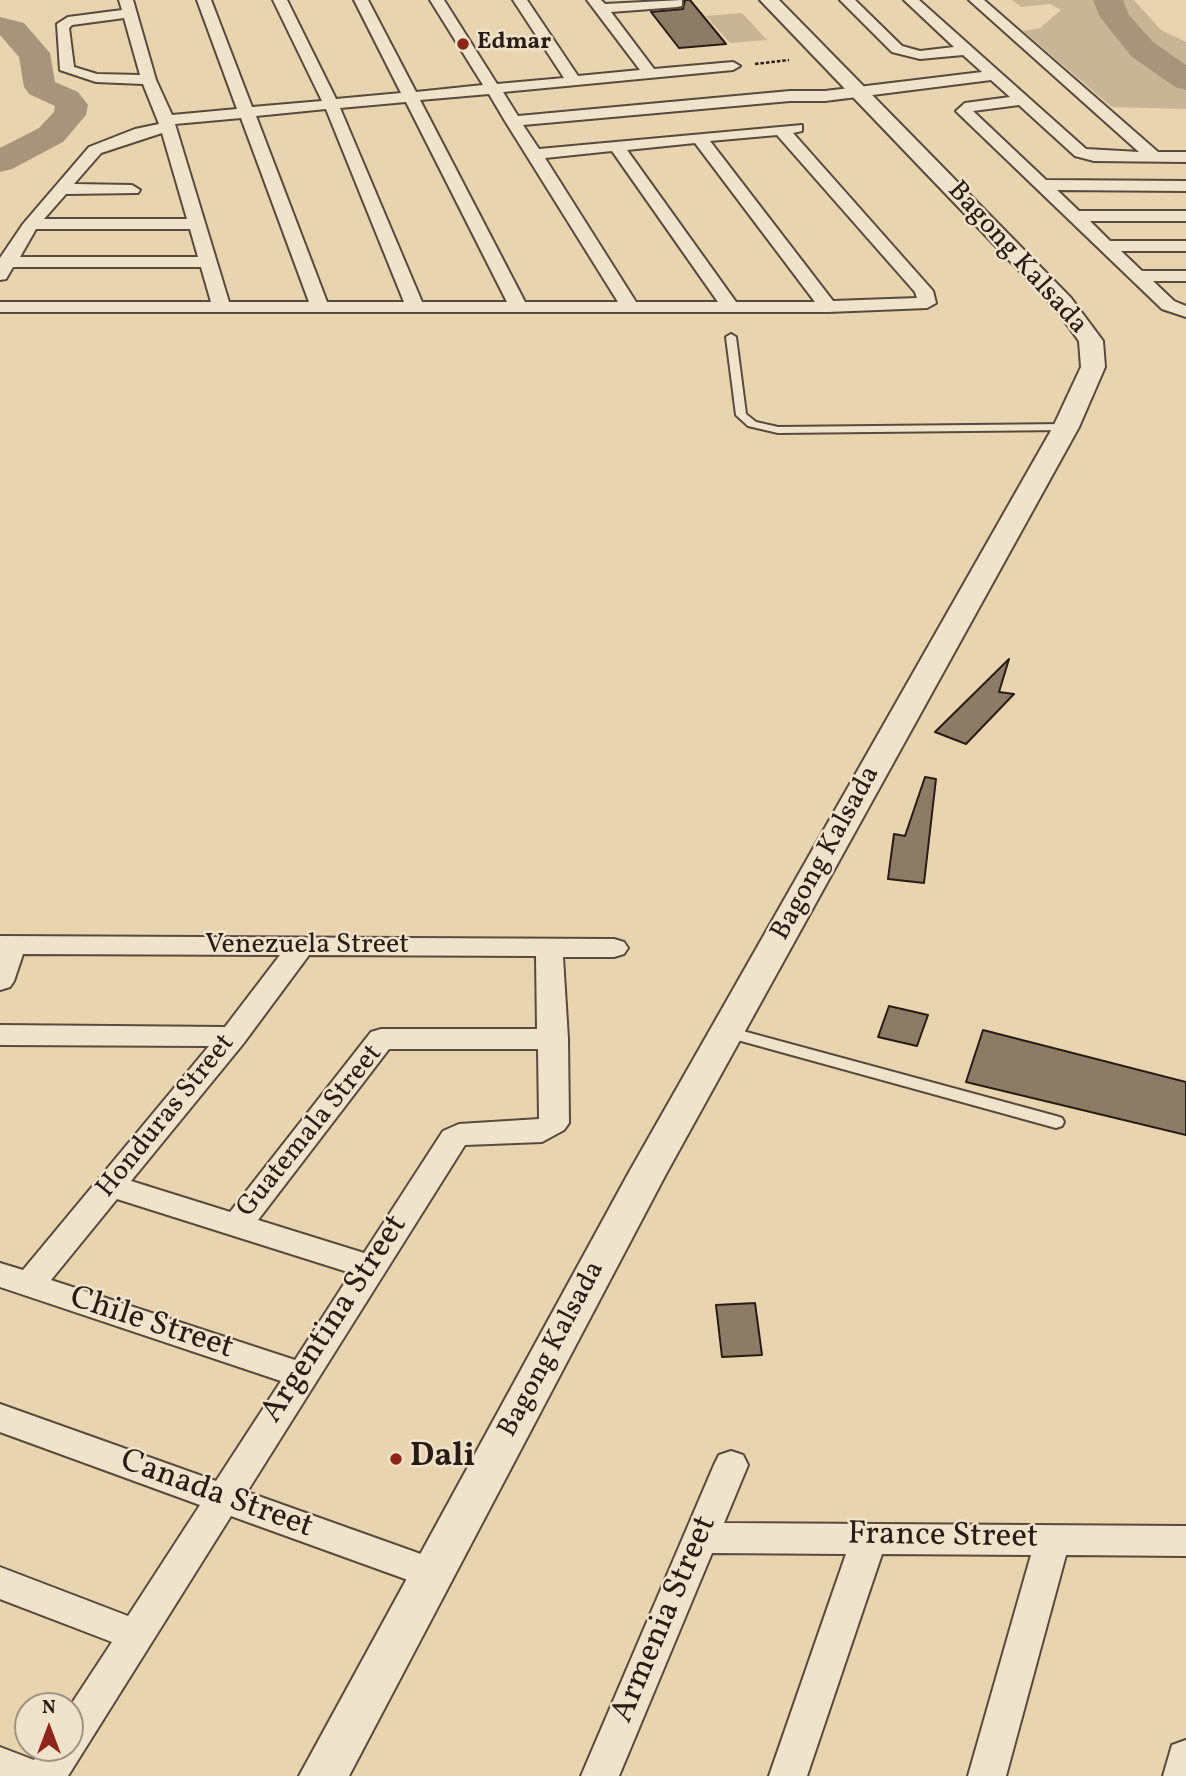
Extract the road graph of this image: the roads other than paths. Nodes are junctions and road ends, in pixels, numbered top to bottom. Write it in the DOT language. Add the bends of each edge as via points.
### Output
graph roads {
  1 [pos="204,0"];
  2 [pos="281,0"];
  3 [pos="361,0"];
  4 [pos="437,0"];
  5 [pos="520,0"];
  6 [pos="769,0"];
  7 [pos="847,0"];
  8 [pos="911,0"];
  9 [pos="975,0"];
  10 [pos="597,4"];
  11 [pos="678,4"];
  12 [pos="128,6"];
  13 [pos="965,50"];
  14 [pos="733,66"];
  15 [pos="650,74"];
  16 [pos="993,75"];
  17 [pos="149,80"];
  18 [pos="574,81"];
  19 [pos="855,88"];
  20 [pos="493,89"];
  21 [pos="790,96"];
  22 [pos="411,97"];
  23 [pos="1023,100"];
  24 [pos="331,104"];
  25 [pos="248,112"];
  26 [pos="513,121"];
  27 [pos="167,123"];
  28 [pos="699,138"];
  29 [pos="616,146"];
  30 [pos="534,154"];
  31 [pos="1154,156"];
  32 [pos="1186,157"];
  33 [pos="1043,185"];
  34 [pos="1186,186"];
  35 [pos="59,188"];
  36 [pos="132,190"];
  37 [pos="1076,216"];
  38 [pos="1186,216"];
  39 [pos="31,224"];
  40 [pos="198,224"];
  41 [pos="1106,246"];
  42 [pos="1186,246"];
  43 [pos="210,262"];
  44 [pos="3,269"];
  45 [pos="1138,276"];
  46 [pos="1186,276"];
  47 [pos="630,306"];
  48 [pos="0,307"];
  49 [pos="222,307"];
  50 [pos="320,307"];
  51 [pos="415,307"];
  52 [pos="519,307"];
  53 [pos="731,307"];
  54 [pos="828,307"];
  55 [pos="1186,312"];
  56 [pos="731,337"];
  57 [pos="1066,427"];
  58 [pos="6,945"];
  59 [pos="301,947"];
  60 [pos="549,948"];
  61 [pos="614,948"];
  62 [pos="0,981"];
  63 [pos="728,1032"];
  64 [pos="0,1035"];
  65 [pos="233,1037"];
  66 [pos="554,1039"];
  67 [pos="1056,1122"];
  68 [pos="111,1186"];
  69 [pos="237,1225"];
  70 [pos="371,1267"];
  71 [pos="15,1280"];
  72 [pos="301,1375"];
  73 [pos="0,1418"];
  74 [pos="732,1465"];
  75 [pos="222,1497"];
  76 [pos="870,1537"];
  77 [pos="701,1538"];
  78 [pos="1053,1539"];
  79 [pos="1186,1541"];
  80 [pos="433,1574"];
  81 [pos="0,1583"];
  82 [pos="136,1635"];
  83 [pos="84,1717"];
  84 [pos="1186,1758"];
  85 [pos="0,1765"];
  86 [pos="28,1776"];
  87 [pos="323,1776"];
  88 [pos="600,1776"];
  89 [pos="788,1776"];
  90 [pos="987,1776"];
  91 [pos="1182,1776"];
  1 -- 25 [label="street"];
  2 -- 24 [label="street"];
  3 -- 22 [label="street"];
  4 -- 20 [label="street"];
  5 -- 18 [label="street"];
  6 -- 19 [label="street, Bagong Kalsada"];
  7 -- 13 [label="street" via="897,49 920,55"];
  8 -- 13 [label="street"];
  9 -- 31 [label="street"];
  10 -- 11 [label="street"];
  10 -- 15 [label="street"];
  12 -- 17 [label="street"];
  12 -- 17 [label="street" via="68,21 62,27 67,70 96,78"];
  13 -- 16 [label="street"];
  14 -- 15 [label="street"];
  15 -- 18 [label="street"];
  16 -- 19 [label="street"];
  16 -- 23 [label="street"];
  17 -- 27 [label="street"];
  18 -- 20 [label="street"];
  19 -- 21 [label="street"];
  19 -- 57 [label="street, Bagong Kalsada" via="1063,303 1091,341 1093,367"];
  20 -- 22 [label="street"];
  20 -- 26 [label="street"];
  21 -- 26 [label="street"];
  22 -- 24 [label="street"];
  22 -- 52 [label="street"];
  23 -- 31 [label="street" via="1087,155"];
  23 -- 33 [label="street" via="970,106 964,111"];
  24 -- 25 [label="street"];
  24 -- 51 [label="street"];
  25 -- 27 [label="street"];
  25 -- 50 [label="street"];
  26 -- 30 [label="street"];
  27 -- 35 [label="street" via="104,145"];
  27 -- 40 [label="street"];
  28 -- 29 [label="street"];
  28 -- 54 [label="street"];
  28 -- 54 [label="street" via="789,129 928,298 919,305"];
  29 -- 30 [label="street"];
  29 -- 53 [label="street"];
  30 -- 47 [label="street"];
  31 -- 32 [label="street"];
  33 -- 34 [label="street"];
  33 -- 37 [label="street"];
  35 -- 36 [label="street"];
  35 -- 39 [label="street"];
  37 -- 38 [label="street"];
  37 -- 41 [label="street"];
  39 -- 40 [label="street"];
  39 -- 44 [label="street"];
  40 -- 43 [label="street"];
  41 -- 42 [label="street"];
  41 -- 45 [label="street"];
  43 -- 44 [label="street"];
  43 -- 49 [label="street"];
  45 -- 46 [label="street"];
  45 -- 55 [label="street" via="1168,304"];
  47 -- 52 [label="street"];
  47 -- 53 [label="street"];
  48 -- 49 [label="street"];
  49 -- 50 [label="street"];
  50 -- 51 [label="street"];
  51 -- 52 [label="street"];
  53 -- 54 [label="street"];
  56 -- 57 [label="lane" via="741,415 752,424 778,430"];
  57 -- 63 [label="street, Bagong Kalsada"];
  58 -- 59 [label="street, Venezuela Street"];
  58 -- 62 [label="street"];
  59 -- 60 [label="street, Venezuela Street"];
  59 -- 65 [label="street, Honduras Street"];
  60 -- 61 [label="street, Venezuela Street"];
  60 -- 66 [label="street, Argentina Street"];
  63 -- 67 [label="lane"];
  63 -- 80 [label="street, Bagong Kalsada"];
  64 -- 65 [label="street"];
  65 -- 68 [label="street, Honduras Street"];
  66 -- 69 [label="street, Guatemala Street" via="381,1039"];
  66 -- 70 [label="street, Argentina Street" via="554,1123 542,1131 454,1138"];
  68 -- 69 [label="street"];
  68 -- 71 [label="street, Honduras Street"];
  69 -- 70 [label="street"];
  70 -- 72 [label="street, Argentina Street"];
  71 -- 72 [label="street, Chile Street"];
  72 -- 75 [label="street, Argentina Street"];
  73 -- 75 [label="street, Canada Street"];
  74 -- 77 [label="street, Armenia Street"];
  75 -- 80 [label="street, Canada Street"];
  75 -- 82 [label="street, Argentina Street"];
  76 -- 77 [label="street, France Street"];
  76 -- 78 [label="street, France Street"];
  76 -- 89 [label="street"];
  77 -- 88 [label="street, Armenia Street"];
  78 -- 79 [label="street, France Street"];
  78 -- 90 [label="street"];
  80 -- 87 [label="street, Bagong Kalsada"];
  81 -- 82 [label="street"];
  82 -- 83 [label="street, Argentina Street"];
  84 -- 91 [label="street"];
  85 -- 86 [label="street"];
}
